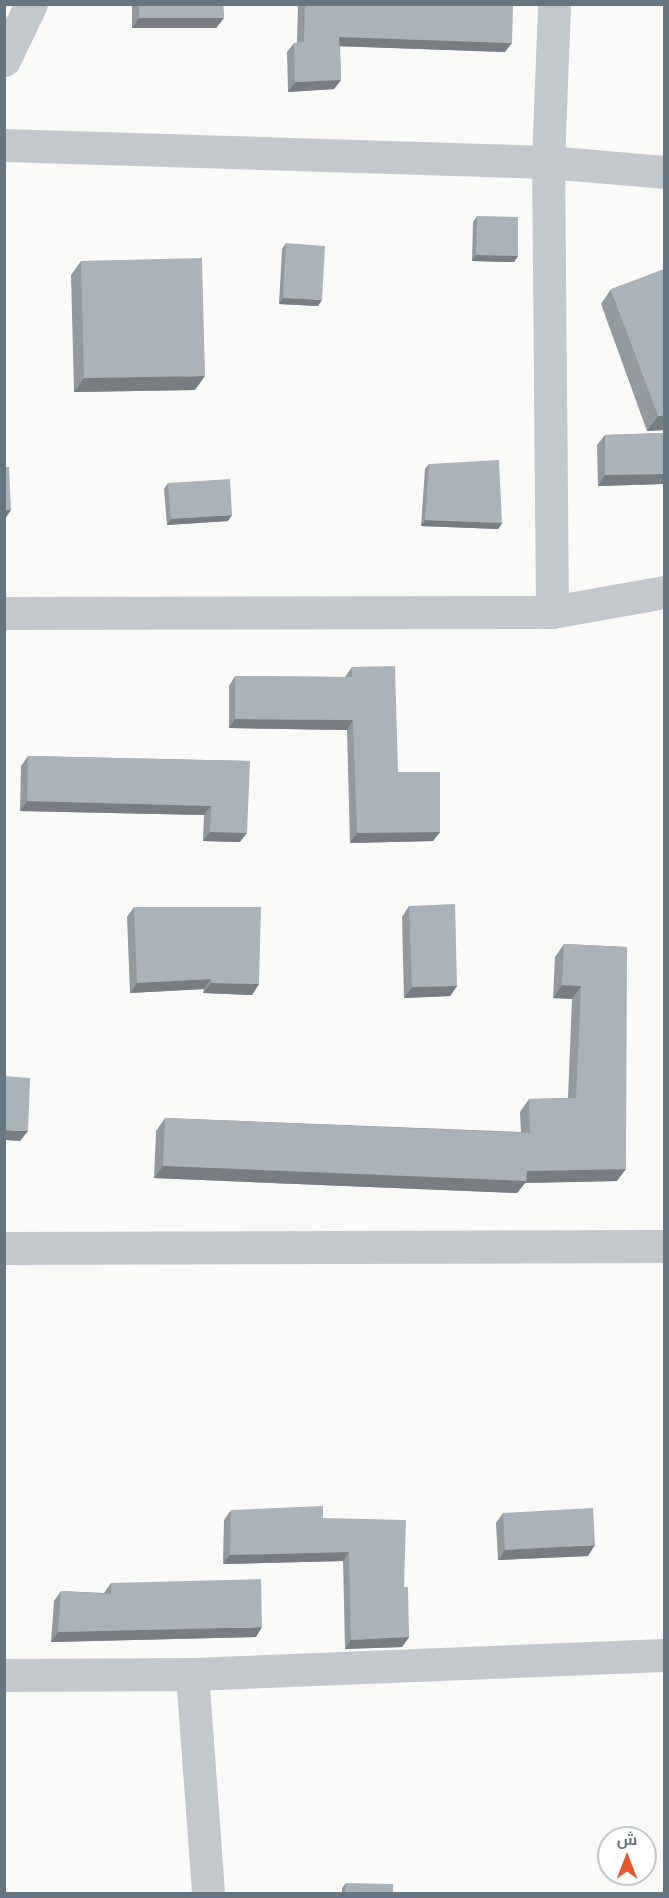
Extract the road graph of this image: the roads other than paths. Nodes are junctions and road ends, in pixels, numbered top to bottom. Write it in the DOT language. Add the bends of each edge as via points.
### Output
graph roads {
  1 [pos="32,4"];
  2 [pos="554,4"];
  3 [pos="4,60"];
  4 [pos="4,145"];
  5 [pos="548,162"];
  6 [pos="664,171"];
  7 [pos="664,592"];
  8 [pos="552,612"];
  9 [pos="4,614"];
  10 [pos="664,1246"];
  11 [pos="4,1248"];
  12 [pos="664,1654"];
  13 [pos="192,1674"];
  14 [pos="4,1675"];
  15 [pos="208,1893"];
  1 -- 3 [label="street"];
  2 -- 5 [label="street"];
  4 -- 5 [label="street"];
  5 -- 6 [label="street"];
  5 -- 8 [label="street"];
  7 -- 8 [label="street"];
  8 -- 9 [label="street"];
  10 -- 11 [label="street"];
  12 -- 13 [label="street"];
  13 -- 14 [label="street"];
  13 -- 15 [label="street"];
}
